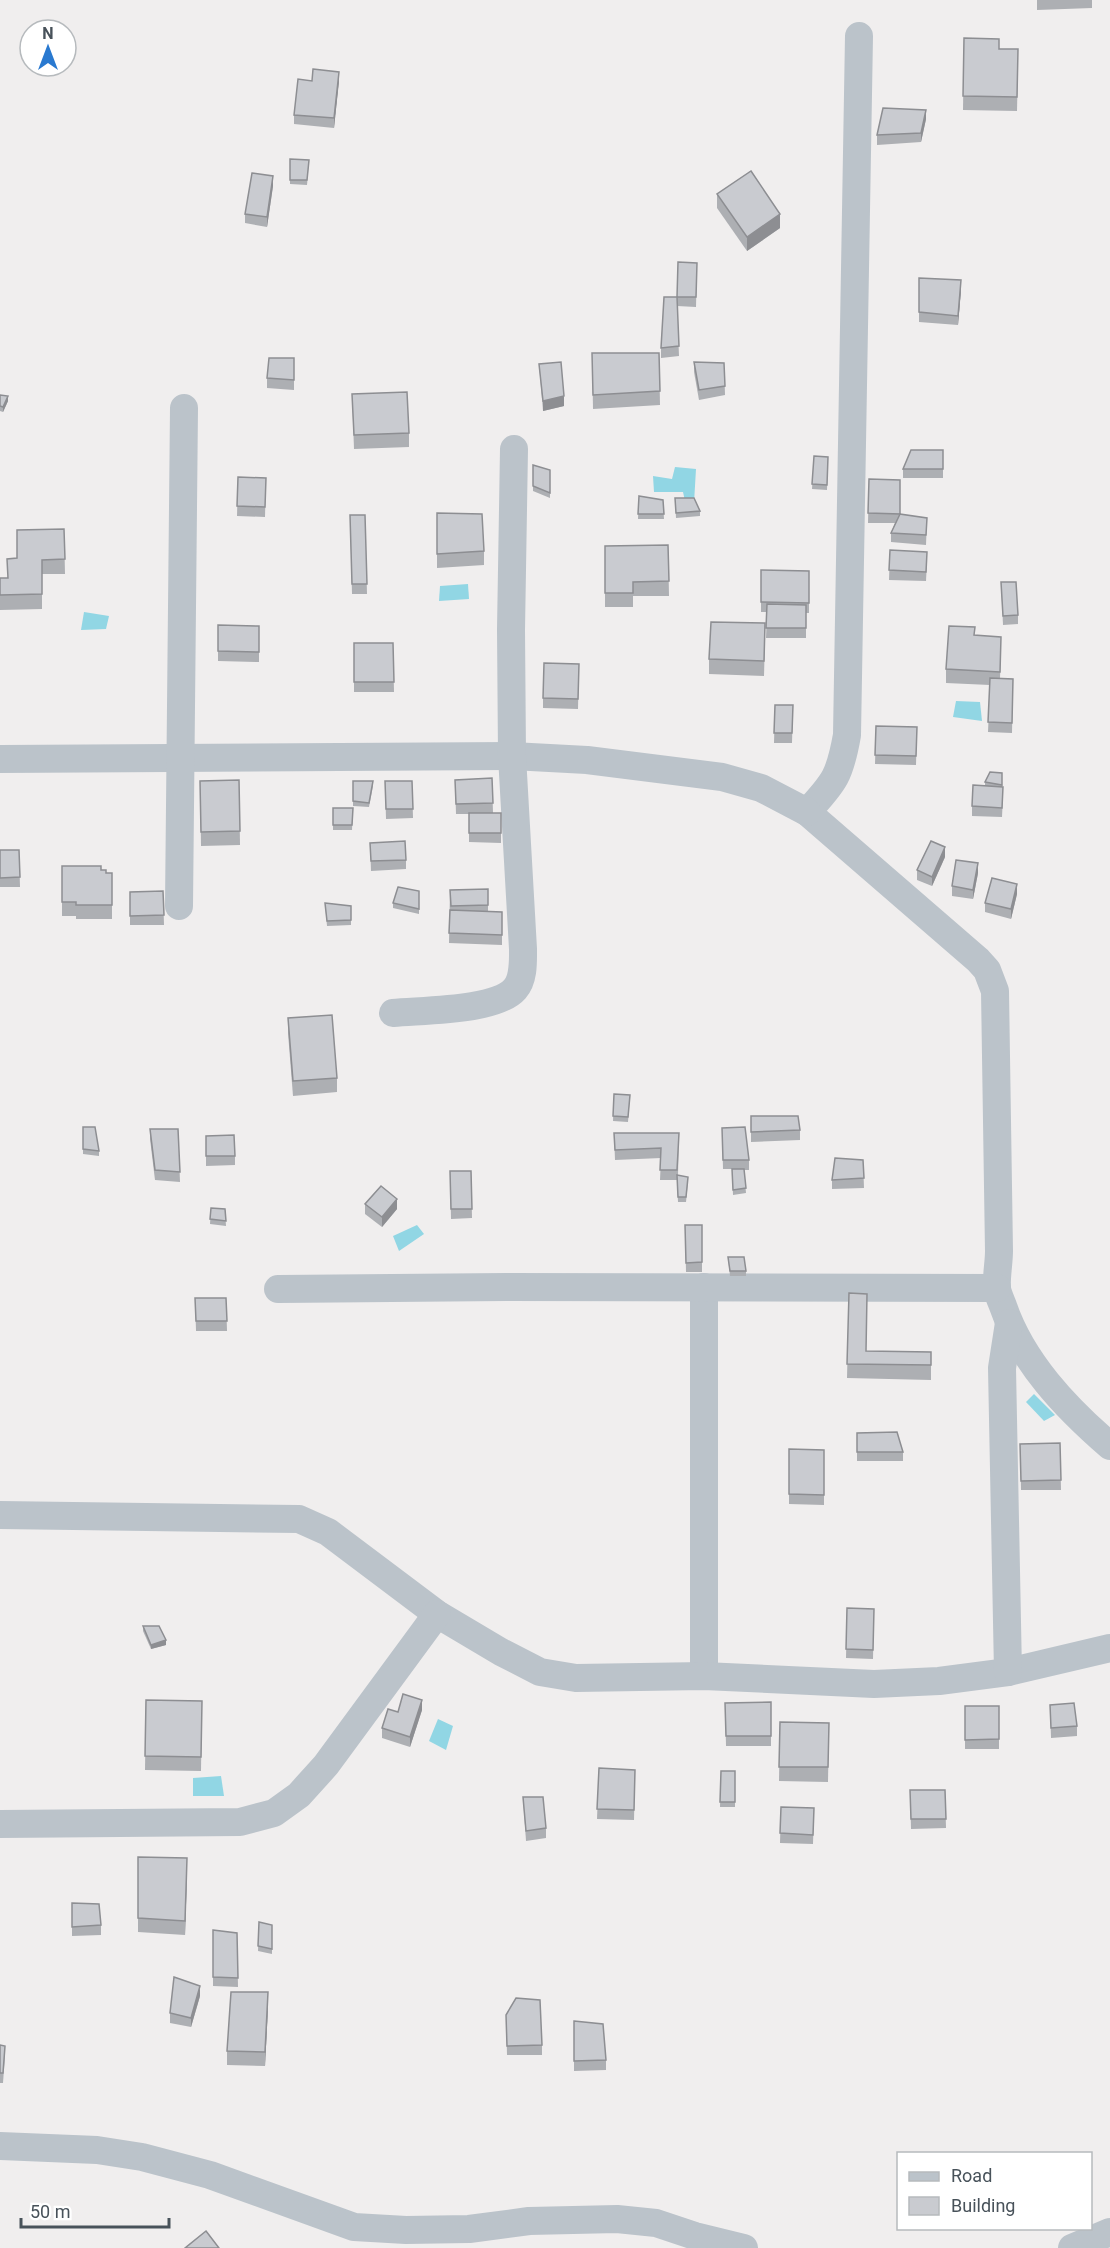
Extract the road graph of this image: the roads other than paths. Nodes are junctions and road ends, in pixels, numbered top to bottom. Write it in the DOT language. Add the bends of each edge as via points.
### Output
graph roads {
  1 [pos="859,36"];
  2 [pos="184,408"];
  3 [pos="514,450"];
  4 [pos="512,756"];
  5 [pos="0,759"];
  6 [pos="182,759"];
  7 [pos="807,812"];
  8 [pos="179,906"];
  9 [pos="393,1013"];
  10 [pos="704,1287"];
  11 [pos="997,1288"];
  12 [pos="278,1289"];
  13 [pos="1009,1323"];
  14 [pos="1110,1446"];
  15 [pos="0,1515"];
  16 [pos="437,1614"];
  17 [pos="1110,1648"];
  18 [pos="1008,1671"];
  19 [pos="704,1676"];
  20 [pos="0,1824"];
  21 [pos="0,2146"];
  22 [pos="1110,2232"];
  23 [pos="744,2248"];
  24 [pos="1072,2248"];
  1 -- 7 [label="street" via="847,735 841,766 830,787"];
  2 -- 6 [label="street"];
  3 -- 4 [label="street"];
  4 -- 6 [label="street"];
  4 -- 7 [label="street" via="598,761 722,777 761,788"];
  4 -- 9 [label="street" via="523,949 517,988 490,1004"];
  5 -- 6 [label="street"];
  6 -- 8 [label="street"];
  7 -- 11 [label="street" via="987,970 995,991"];
  10 -- 11 [label="street"];
  10 -- 12 [label="street"];
  10 -- 19 [label="street"];
  11 -- 13 [label="street"];
  13 -- 14 [label="street" via="1040,1374"];
  13 -- 18 [label="street" via="1002,1368"];
  15 -- 16 [label="street" via="299,1519 328,1532"];
  16 -- 19 [label="street" via="540,1672 576,1678"];
  16 -- 20 [label="street" via="326,1765 299,1795 274,1813 240,1822"];
  17 -- 18 [label="street"];
  18 -- 19 [label="street" via="939,1681 874,1684"];
  21 -- 23 [label="street" via="97,2150 142,2157 210,2175 354,2227 469,2229 529,2221 617,2219 656,2223"];
  22 -- 24 [label="street"];
}
